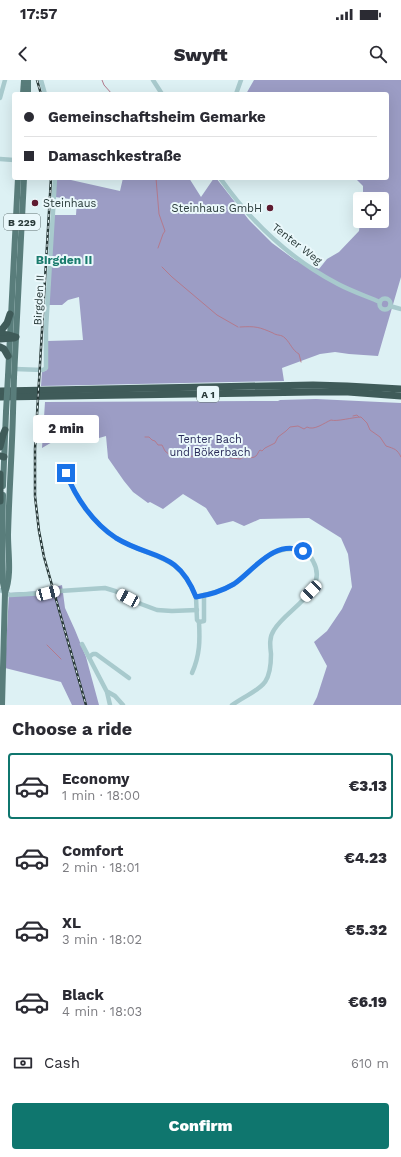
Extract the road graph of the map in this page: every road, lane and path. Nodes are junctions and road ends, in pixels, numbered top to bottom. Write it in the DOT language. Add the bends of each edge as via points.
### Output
graph roads {
  1 [pos="5,80"];
  2 [pos="26,80"];
  3 [pos="42,80"];
  4 [pos="153,80"];
  5 [pos="241,80"];
  6 [pos="23,92"];
  7 [pos="28,92"];
  8 [pos="45,92"];
  9 [pos="161,92"];
  10 [pos="237,92"];
  11 [pos="0,98"];
  12 [pos="0,159"];
  13 [pos="12,160"];
  14 [pos="18,180"];
  15 [pos="24,180"];
  16 [pos="55,180"];
  17 [pos="222,180"];
  18 [pos="401,310"];
  19 [pos="10,314"];
  20 [pos="0,333"];
  21 [pos="11,337"];
  22 [pos="0,339"];
  23 [pos="0,346"];
  24 [pos="8,356"];
  25 [pos="15,369"];
  26 [pos="11,376"];
  27 [pos="401,389"];
  28 [pos="0,390"];
  29 [pos="401,396"];
  30 [pos="0,397"];
  31 [pos="10,412"];
  32 [pos="6,430"];
  33 [pos="0,447"];
  34 [pos="4,459"];
  35 [pos="66,473"];
  36 [pos="0,474"];
  37 [pos="0,501"];
  38 [pos="1,513"];
  39 [pos="3,566"];
  40 [pos="0,579"];
  41 [pos="3,592"];
  42 [pos="204,596"];
  43 [pos="196,597"];
  44 [pos="197,610"];
  45 [pos="199,622"];
  46 [pos="82,644"];
  47 [pos="89,657"];
  48 [pos="192,673"];
  49 [pos="129,678"];
  50 [pos="107,692"];
  51 [pos="2,705"];
  52 [pos="110,705"];
  53 [pos="123,705"];
  54 [pos="232,705"];
  1 -- 11 [label="street"];
  2 -- 6 [label="main road"];
  2 -- 7 [label="main road"];
  3 -- 8 [label="street"];
  4 -- 9 [label="street"];
  5 -- 10 [label="street"];
  12 -- 13 [label="street"];
  14 -- 19 [label="main road, B 229"];
  15 -- 21 [label="main road, B 229"];
  16 -- 25 [label="street, Birgden II" via="46,368"];
  17 -- 18 [label="street, Tenter Weg" via="252,218 306,264 329,279 380,302 388,299 390,306"];
  19 -- 20 [label="highway" via="7,324"];
  19 -- 21 [label="main road, B 229"];
  20 -- 21 [label="highway"];
  21 -- 22 [label="highway"];
  21 -- 24 [label="main road, B 229"];
  21 -- 25 [label="main road, B 229"];
  23 -- 24 [label="highway"];
  24 -- 26 [label="main road, B 229"];
  25 -- 26 [label="main road, B 229"];
  26 -- 31 [label="main road, B 229, bridge"];
  27 -- 28 [label="highway, A 1" via="313,385"];
  29 -- 30 [label="highway, A 1" via="313,392"];
  31 -- 32 [label="main road, B 229"];
  31 -- 34 [label="main road, B 229"];
  32 -- 33 [label="highway"];
  32 -- 34 [label="main road, B 229"];
  34 -- 38 [label="main road, B 229"];
  34 -- 41 [label="main road, B 229" via="9,577 8,585"];
  35 -- 43 [label="street" via="78,497 98,523 121,540 172,563 188,580"];
  36 -- 37 [label="highway"];
  38 -- 39 [label="main road, B 229"];
  39 -- 40 [label="street"];
  39 -- 41 [label="main road, B 229"];
  41 -- 44 [label="street, bridge" via="14,595 105,588 157,610"];
  41 -- 51 [label="main road, B 229"];
  42 -- 43 [label="street"];
  42 -- 45 [label="street" via="204,621"];
  42 -- 54 [label="street" via="233,584 264,558 283,550 303,551 311,558 316,568 316,581 311,591 273,630 270,668 265,682"];
  43 -- 44 [label="street"];
  44 -- 45 [label="street"];
  45 -- 48 [label="street" via="200,649"];
  46 -- 47 [label="street"];
  47 -- 49 [label="street" via="96,654"];
  47 -- 50 [label="street"];
  50 -- 52 [label="street"];
  50 -- 53 [label="street"];
}
